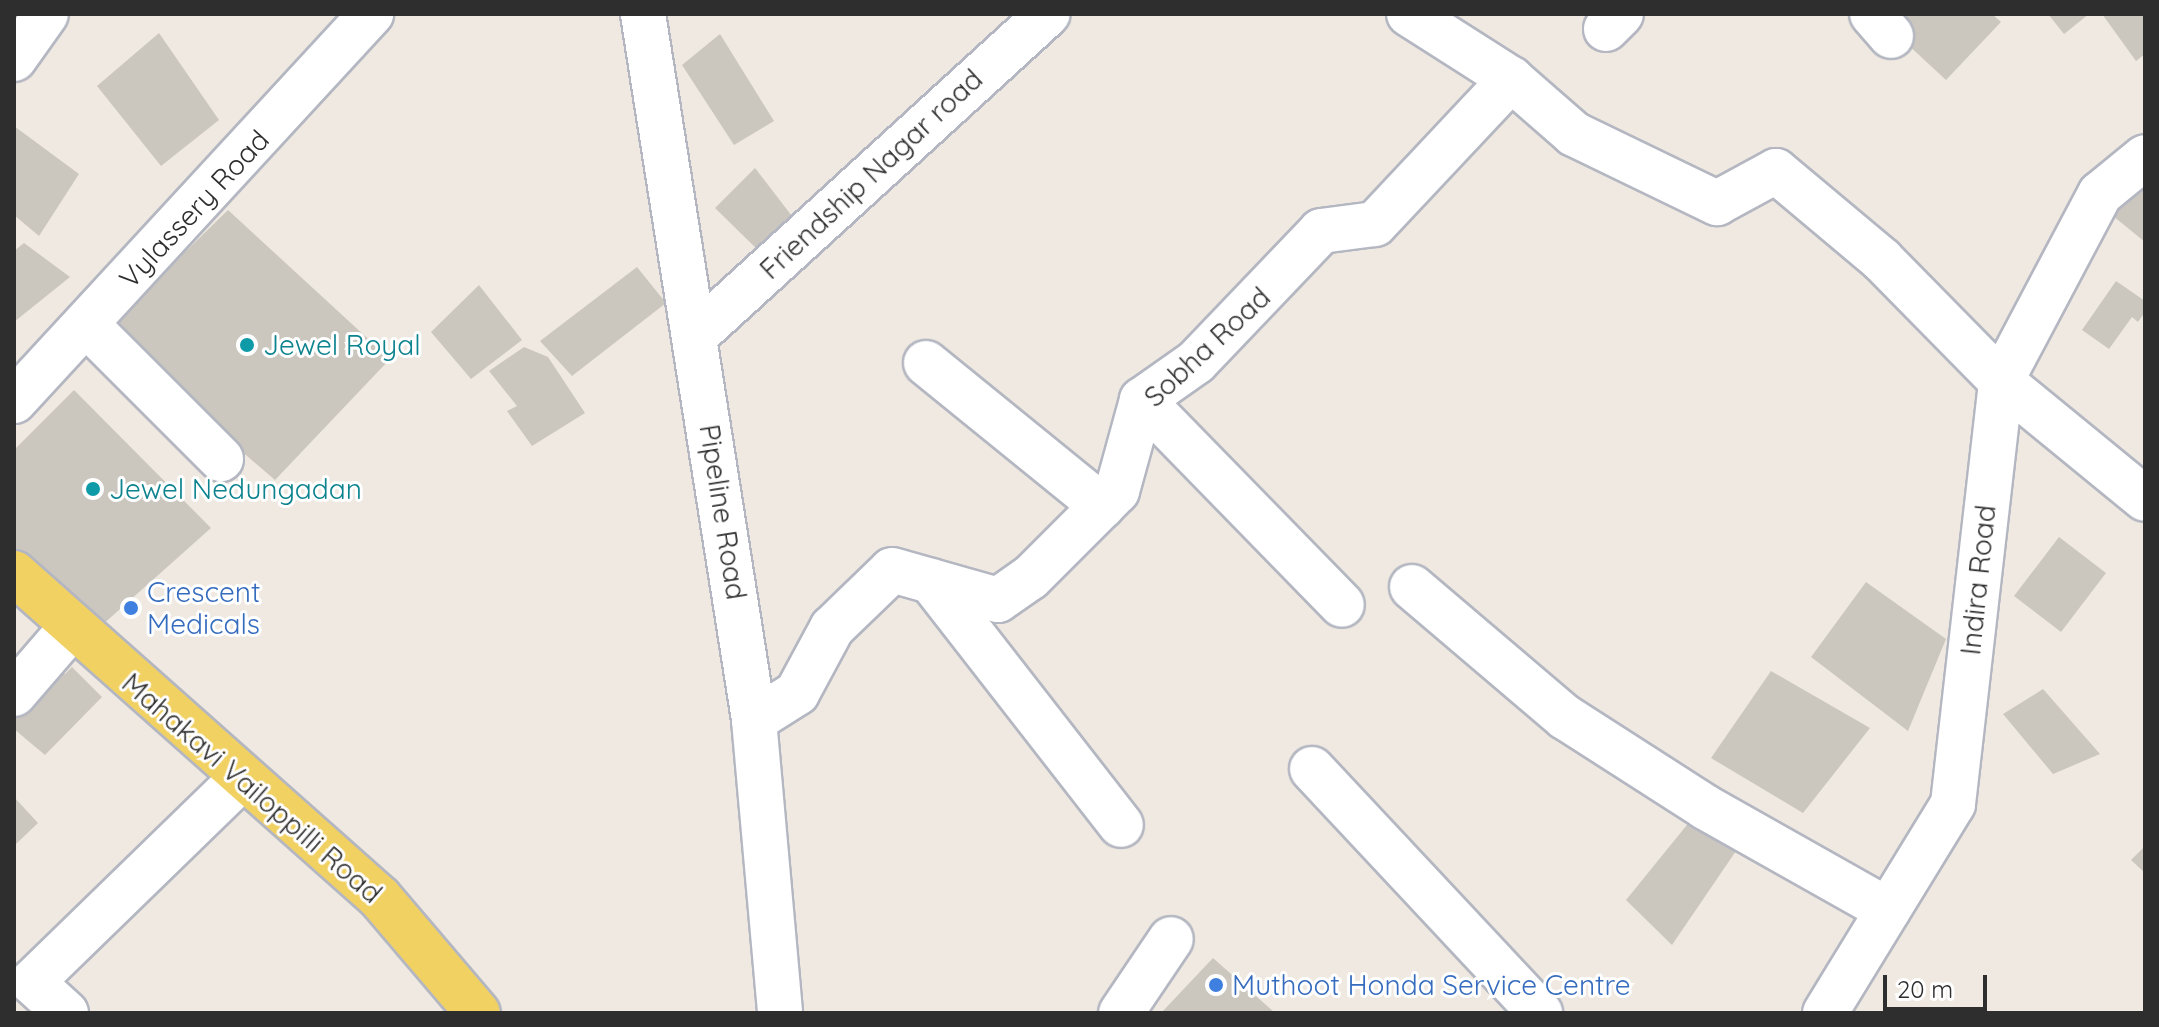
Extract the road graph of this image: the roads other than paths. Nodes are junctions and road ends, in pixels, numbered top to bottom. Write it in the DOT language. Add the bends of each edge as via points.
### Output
graph roads {
  1 [pos="46,14"];
  2 [pos="371,14"];
  3 [pos="643,14"];
  4 [pos="1048,14"];
  5 [pos="1409,14"];
  6 [pos="14,59"];
  7 [pos="1511,79"];
  8 [pos="2145,157"];
  9 [pos="86,324"];
  10 [pos="696,335"];
  11 [pos="926,363"];
  12 [pos="2001,381"];
  13 [pos="1142,400"];
  14 [pos="14,401"];
  15 [pos="221,459"];
  16 [pos="2145,499"];
  17 [pos="1102,506"];
  18 [pos="14,573"];
  19 [pos="931,581"];
  20 [pos="1412,587"];
  21 [pos="1342,605"];
  22 [pos="71,628"];
  23 [pos="14,694"];
  24 [pos="754,720"];
  25 [pos="1312,769"];
  26 [pos="242,778"];
  27 [pos="1121,825"];
  28 [pos="1888,910"];
  29 [pos="1171,939"];
  30 [pos="66,1013"];
  31 [pos="478,1013"];
  32 [pos="780,1013"];
  33 [pos="1121,1013"];
  34 [pos="1540,1013"];
  35 [pos="1825,1013"];
  1 -- 6 [label="street"];
  2 -- 9 [label="street, Vylassery Road"];
  3 -- 10 [label="street, Pipeline Road"];
  4 -- 10 [label="street, Friendship Nagar road"];
  5 -- 7 [label="street"];
  7 -- 12 [label="street" via="1574,134 1717,203 1776,171 1882,260"];
  7 -- 13 [label="street, Sobha Road" via="1375,224 1321,231 1227,333"];
  8 -- 12 [label="street, Indira Road" via="2100,194"];
  9 -- 14 [label="street, Vylassery Road"];
  9 -- 15 [label="street"];
  10 -- 24 [label="street, Pipeline Road"];
  11 -- 17 [label="street"];
  12 -- 16 [label="street"];
  12 -- 28 [label="street, Indira Road" via="1953,804"];
  13 -- 17 [label="street, Sobha Road" via="1117,491"];
  13 -- 21 [label="street"];
  17 -- 19 [label="street, Sobha Road" via="998,600"];
  18 -- 22 [label="main road, Mahakavi Vailoppilli Road"];
  19 -- 24 [label="street, Sobha Road" via="892,570 832,628 797,693"];
  19 -- 27 [label="street"];
  20 -- 28 [label="street" via="1565,717 1705,807"];
  22 -- 23 [label="street"];
  22 -- 26 [label="main road, Mahakavi Vailoppilli Road"];
  24 -- 32 [label="street, Pipeline Road"];
  25 -- 34 [label="street"];
  26 -- 30 [label="street" via="32,982"];
  26 -- 31 [label="main road, Mahakavi Vailoppilli Road" via="380,898"];
  28 -- 35 [label="street, Indira Road"];
  29 -- 33 [label="street"];
}
